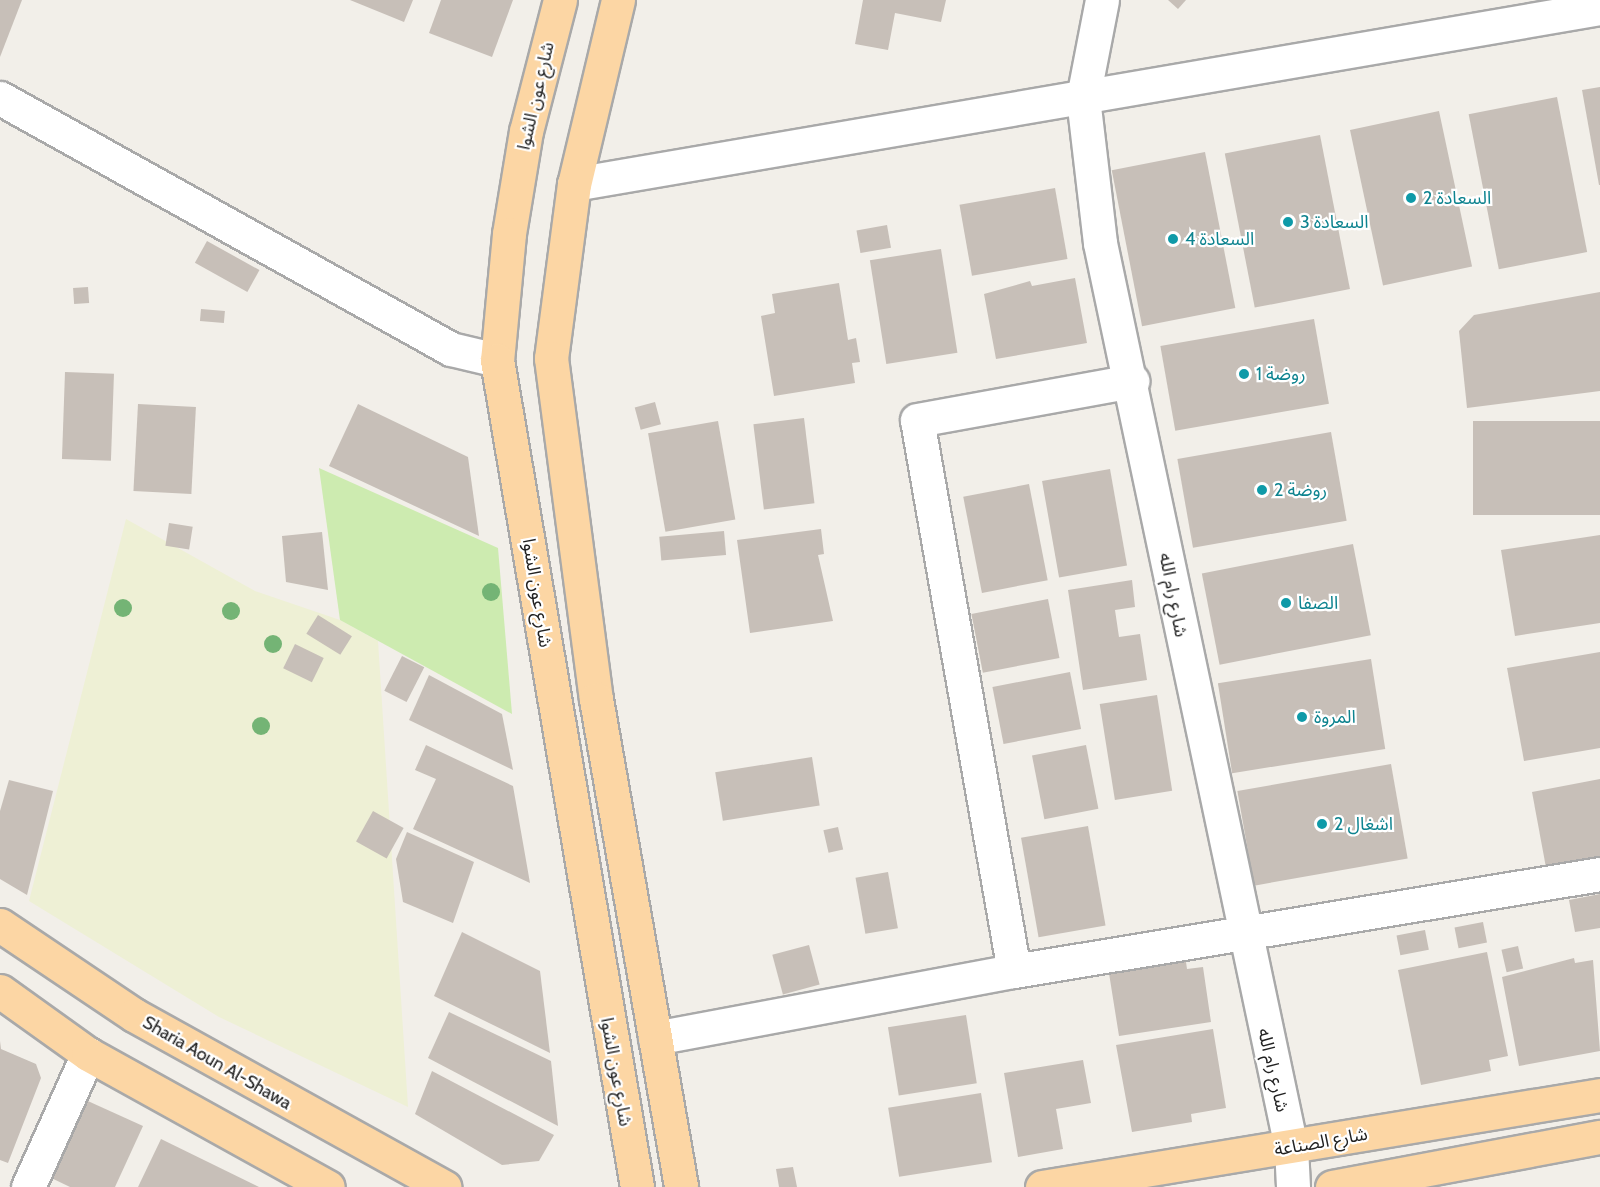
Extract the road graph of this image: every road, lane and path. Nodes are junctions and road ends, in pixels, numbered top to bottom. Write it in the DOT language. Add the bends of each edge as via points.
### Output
graph roads {
  1 [pos="560,0"];
  2 [pos="618,0"];
  3 [pos="1102,0"];
  4 [pos="1600,8"];
  5 [pos="0,98"];
  6 [pos="1083,99"];
  7 [pos="574,184"];
  8 [pos="497,360"];
  9 [pos="1132,381"];
  10 [pos="1600,874"];
  11 [pos="0,925"];
  12 [pos="1242,935"];
  13 [pos="1014,971"];
  14 [pos="0,991"];
  15 [pos="655,1038"];
  16 [pos="88,1054"];
  17 [pos="1600,1095"];
  18 [pos="1600,1137"];
  19 [pos="1291,1147"];
  20 [pos="28,1187"];
  21 [pos="328,1187"];
  22 [pos="444,1187"];
  23 [pos="637,1187"];
  24 [pos="681,1187"];
  25 [pos="1042,1187"];
  26 [pos="1293,1187"];
  27 [pos="1332,1187"];
  1 -- 8 [label="main road, شارع عون الشوا" via="526,131 509,234"];
  2 -- 7 [label="main road"];
  3 -- 6 [label="street, شارع رام الله"];
  4 -- 6 [label="street"];
  5 -- 8 [label="street" via="451,349"];
  6 -- 7 [label="street"];
  6 -- 9 [label="street, شارع رام الله" via="1100,243"];
  7 -- 15 [label="main road" via="550,358 596,699"];
  8 -- 23 [label="main road, شارع عون الشوا"];
  9 -- 12 [label="street, شارع رام الله"];
  9 -- 13 [label="street" via="916,420"];
  10 -- 12 [label="street"];
  11 -- 22 [label="main road, Sharia Aoun Al-Shawa" via="173,1039"];
  12 -- 13 [label="street"];
  12 -- 19 [label="street, شارع رام الله"];
  13 -- 15 [label="street"];
  14 -- 16 [label="main road"];
  15 -- 24 [label="main road"];
  16 -- 20 [label="street"];
  16 -- 21 [label="main road"];
  17 -- 19 [label="main road, شارع الصناعة"];
  18 -- 27 [label="main road"];
  19 -- 25 [label="main road, شارع الصناعة"];
  19 -- 26 [label="street, شارع رام الله"];
}
